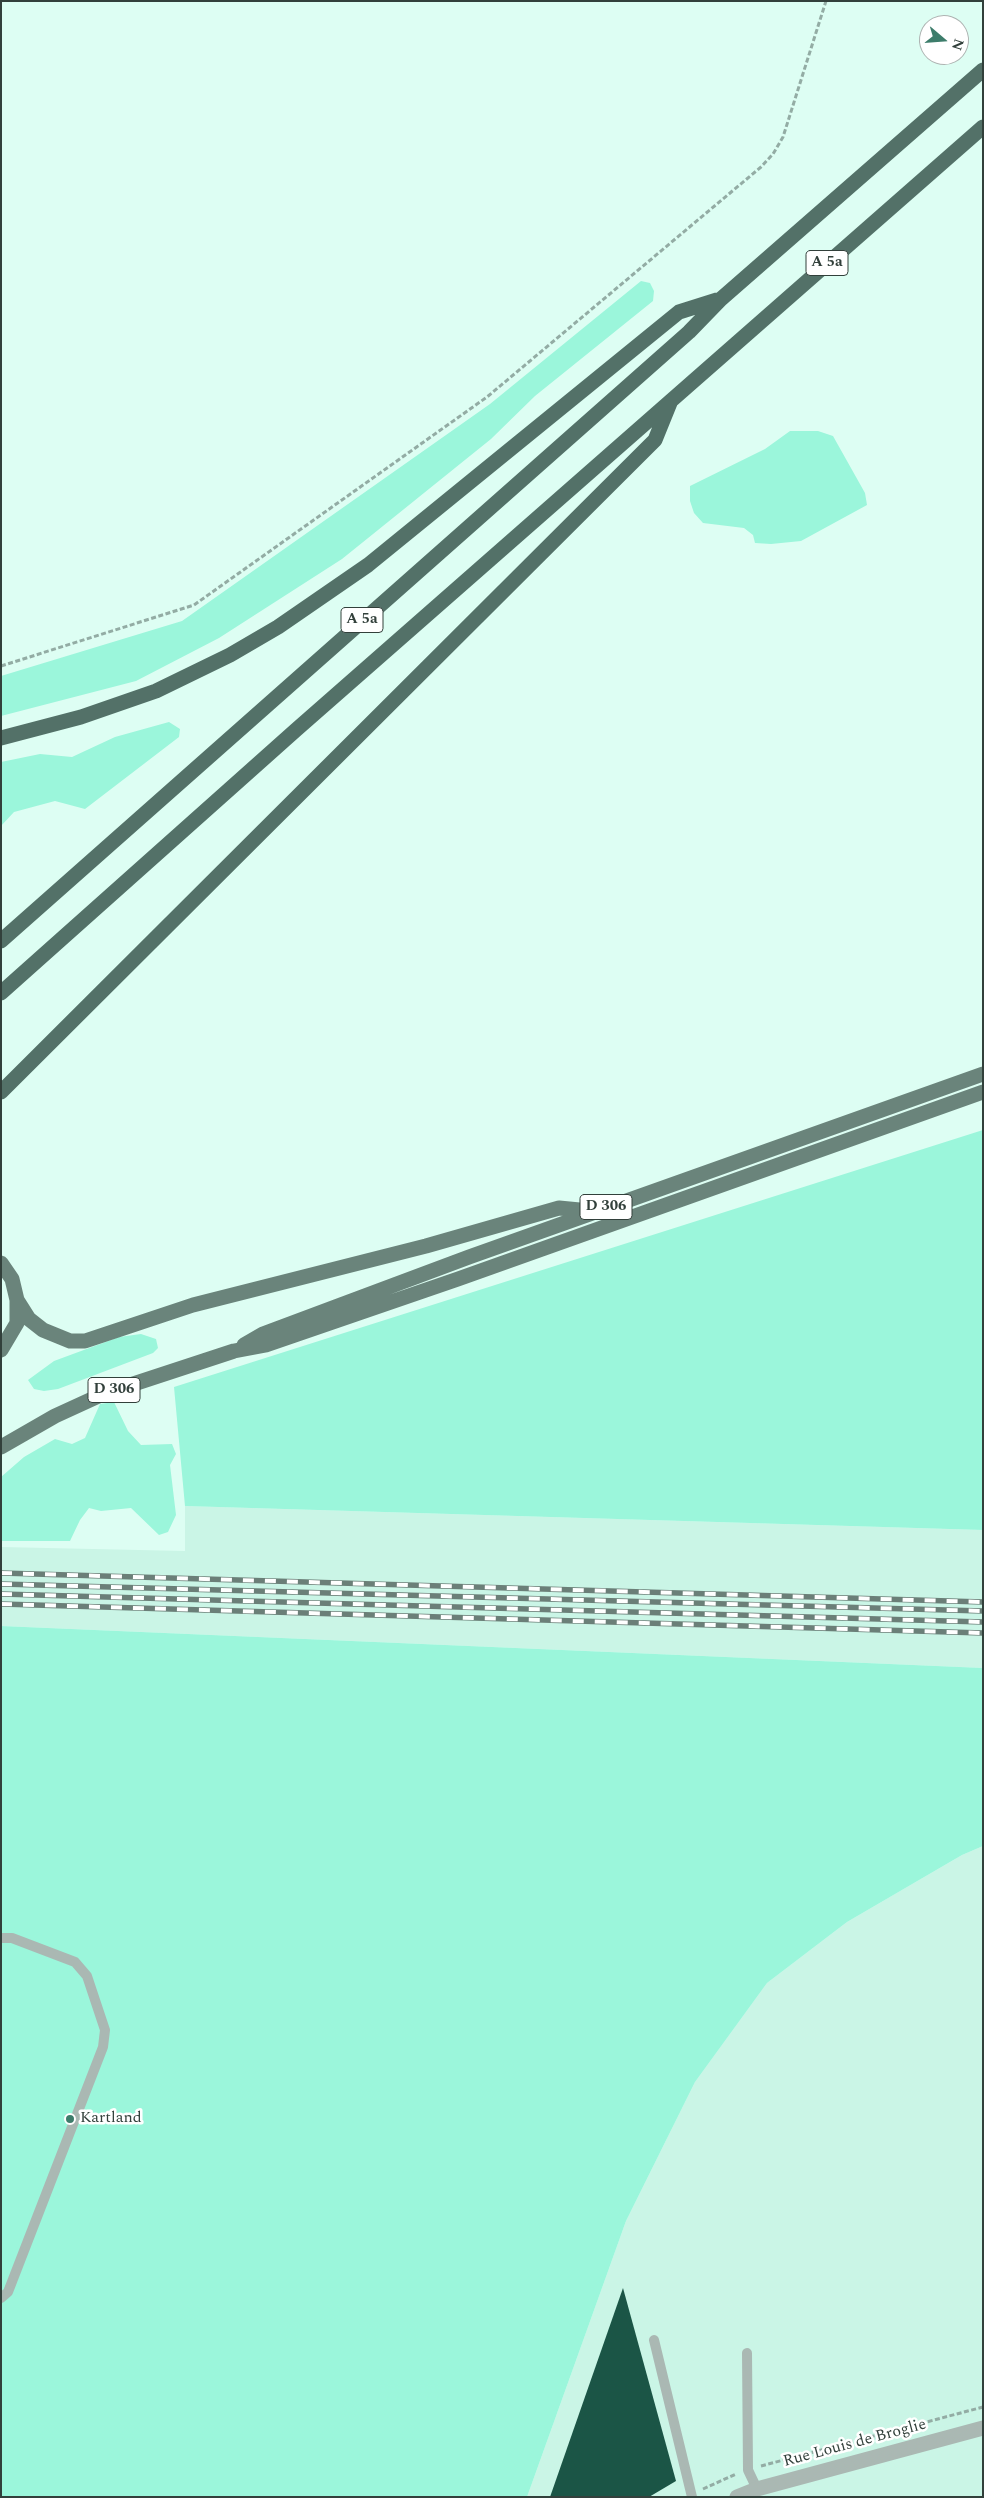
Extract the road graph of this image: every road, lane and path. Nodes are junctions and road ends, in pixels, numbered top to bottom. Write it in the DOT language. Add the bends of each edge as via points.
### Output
graph roads {
  1 [pos="826,1"];
  2 [pos="983,70"];
  3 [pos="983,127"];
  4 [pos="721,299"];
  5 [pos="672,399"];
  6 [pos="1,666"];
  7 [pos="1,738"];
  8 [pos="1,941"];
  9 [pos="1,993"];
  10 [pos="983,1074"];
  11 [pos="1,1092"];
  12 [pos="983,1092"];
  13 [pos="594,1212"];
  14 [pos="1,1263"];
  15 [pos="18,1300"];
  16 [pos="1,1350"];
  17 [pos="234,1351"];
  18 [pos="1,1447"];
  19 [pos="1,1938"];
  20 [pos="1,2298"];
  21 [pos="654,2340"];
  22 [pos="747,2353"];
  23 [pos="983,2408"];
  24 [pos="983,2428"];
  25 [pos="748,2470"];
  26 [pos="757,2489"];
  27 [pos="691,2495"];
  28 [pos="737,2497"];
  1 -- 6 [label="path" via="782,137 761,167 487,397 194,605"];
  2 -- 4 [label="highway, A 5a"];
  3 -- 5 [label="highway, A 5a"];
  4 -- 7 [label="highway" via="680,312 368,565 278,626 230,655 156,691 81,717"];
  4 -- 8 [label="highway, A 5a" via="689,332"];
  5 -- 9 [label="highway, A 5a"];
  5 -- 11 [label="highway" via="655,440"];
  10 -- 13 [label="main road, D 306"];
  12 -- 17 [label="main road, D 306" via="458,1280 266,1345"];
  13 -- 15 [label="main road" via="559,1208 426,1246 193,1305 84,1342 70,1341 43,1330 28,1319"];
  13 -- 17 [label="main road, D 306" via="263,1334"];
  14 -- 15 [label="main road" via="12,1279"];
  15 -- 16 [label="main road" via="17,1323"];
  17 -- 18 [label="main road, D 306" via="103,1394 55,1416"];
  19 -- 20 [label="lane" via="12,1938 75,1962 87,1976 105,2030 93,2075 8,2292"];
  21 -- 27 [label="lane"];
  22 -- 25 [label="lane"];
  23 -- 25 [label="path"];
  24 -- 26 [label="street, Rue Louis de Broglie"];
  25 -- 26 [label="lane"];
  25 -- 27 [label="path"];
  26 -- 28 [label="street, Rue Louis de Broglie"];
}
